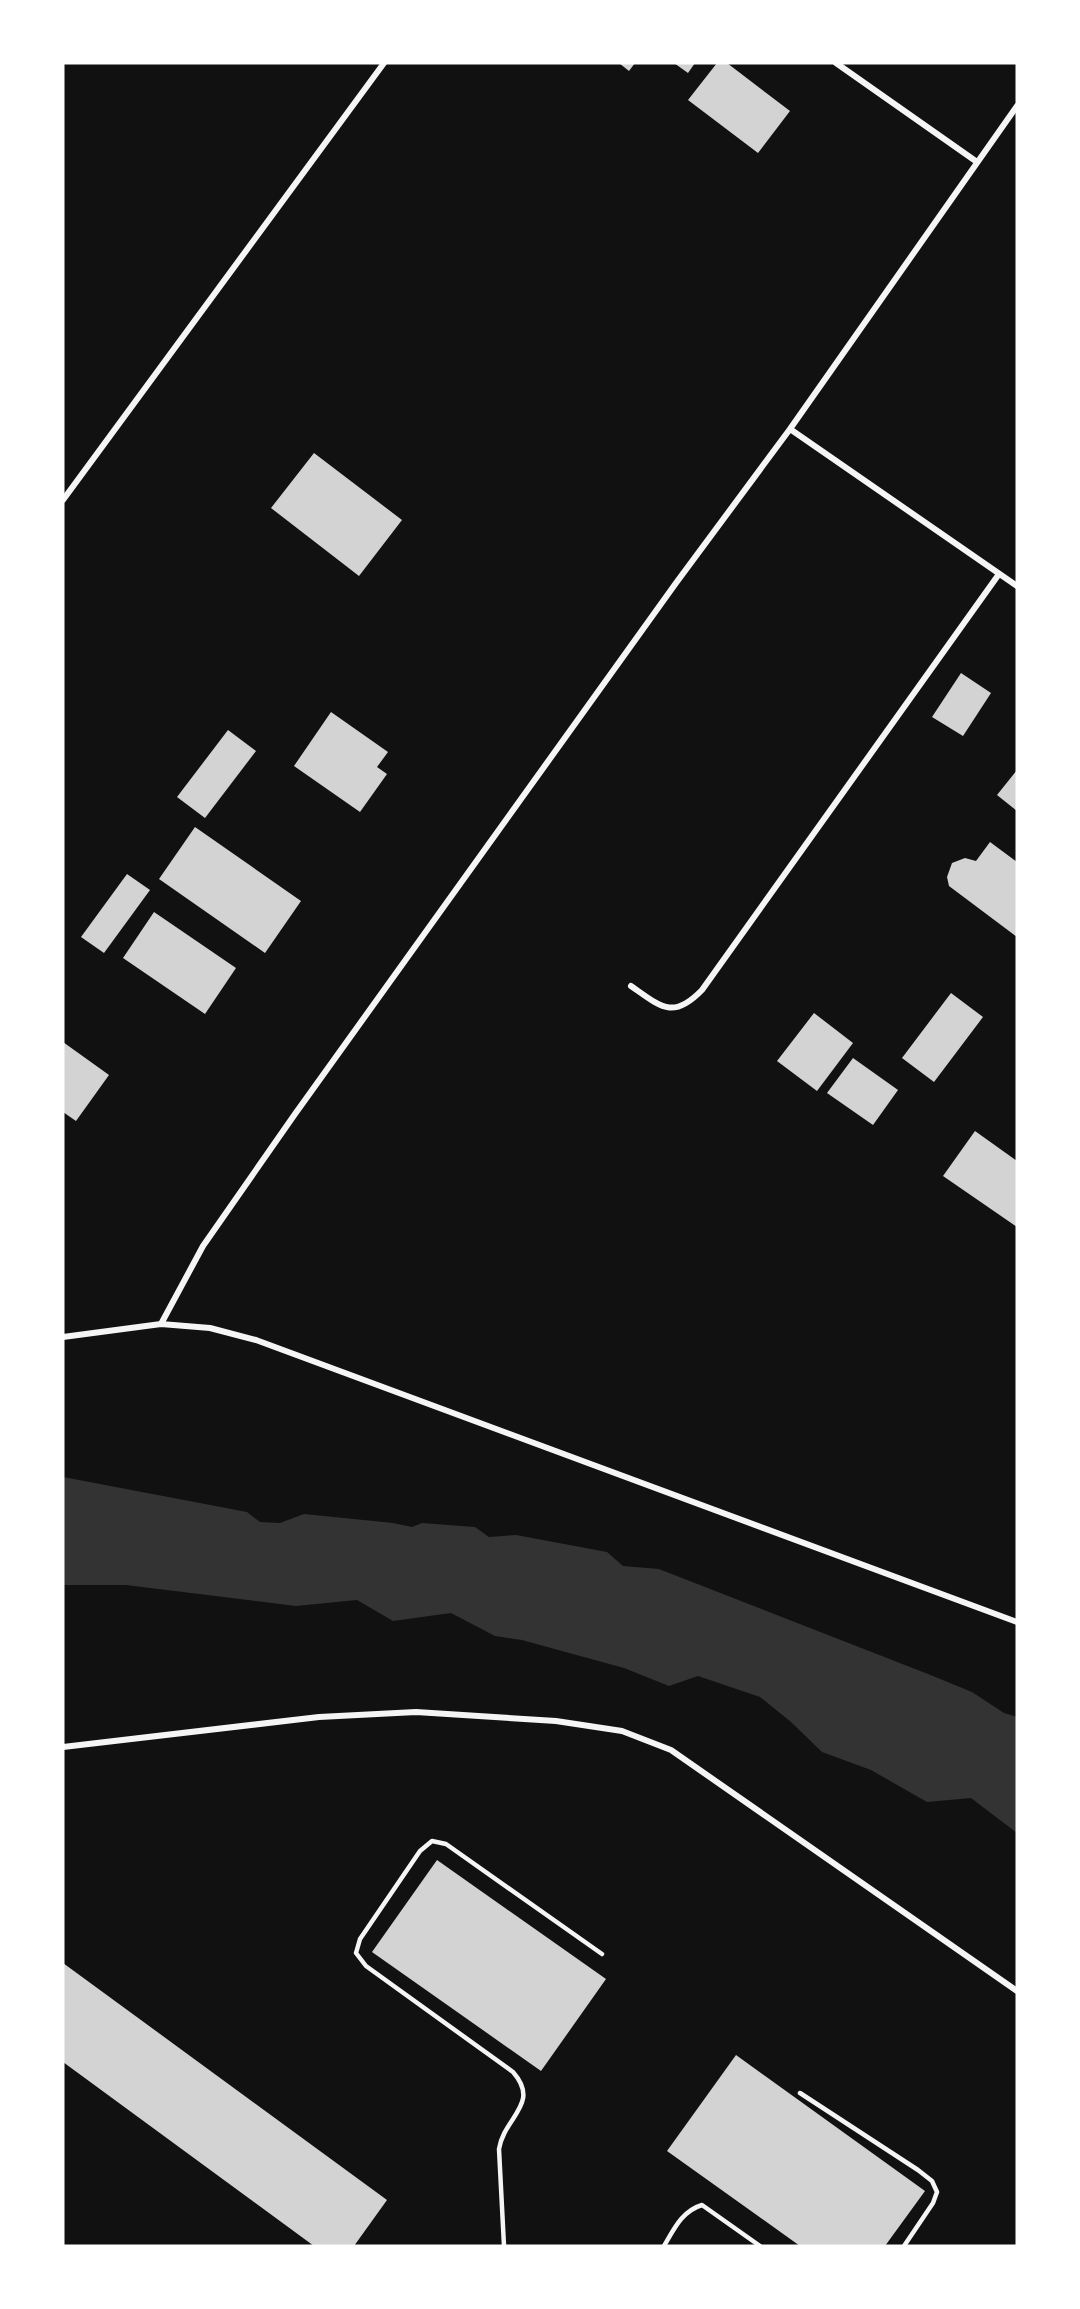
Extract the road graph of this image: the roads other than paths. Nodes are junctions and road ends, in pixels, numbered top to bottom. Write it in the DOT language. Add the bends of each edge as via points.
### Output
graph roads {
  1 [pos="384,63"];
  2 [pos="836,63"];
  3 [pos="1017,106"];
  4 [pos="977,162"];
  5 [pos="790,429"];
  6 [pos="63,500"];
  7 [pos="999,574"];
  8 [pos="1017,586"];
  9 [pos="631,986"];
  10 [pos="160,1324"];
  11 [pos="63,1337"];
  12 [pos="1017,1622"];
  13 [pos="63,1747"];
  14 [pos="602,1954"];
  15 [pos="1017,1991"];
  16 [pos="800,2093"];
  17 [pos="504,2246"];
  18 [pos="664,2246"];
  19 [pos="760,2246"];
  20 [pos="904,2246"];
  1 -- 6 [label="street"];
  2 -- 4 [label="street"];
  3 -- 4 [label="street"];
  4 -- 5 [label="street"];
  5 -- 7 [label="street"];
  5 -- 10 [label="street" via="294,1114 203,1246"];
  7 -- 8 [label="street"];
  7 -- 9 [label="street" via="702,990 676,1009 656,1004"];
  10 -- 11 [label="street"];
  10 -- 12 [label="street" via="210,1328 256,1340"];
  13 -- 15 [label="street" via="319,1717 416,1712 556,1721 622,1731 671,1750"];
  14 -- 17 [label="lane" via="446,1844 432,1841 420,1851 360,1939 356,1953 366,1966 522,2082 523,2104 501,2136 499,2148"];
  16 -- 20 [label="lane" via="932,2181 937,2192 933,2204"];
  18 -- 19 [label="lane" via="691,2208 702,2205"];
}
